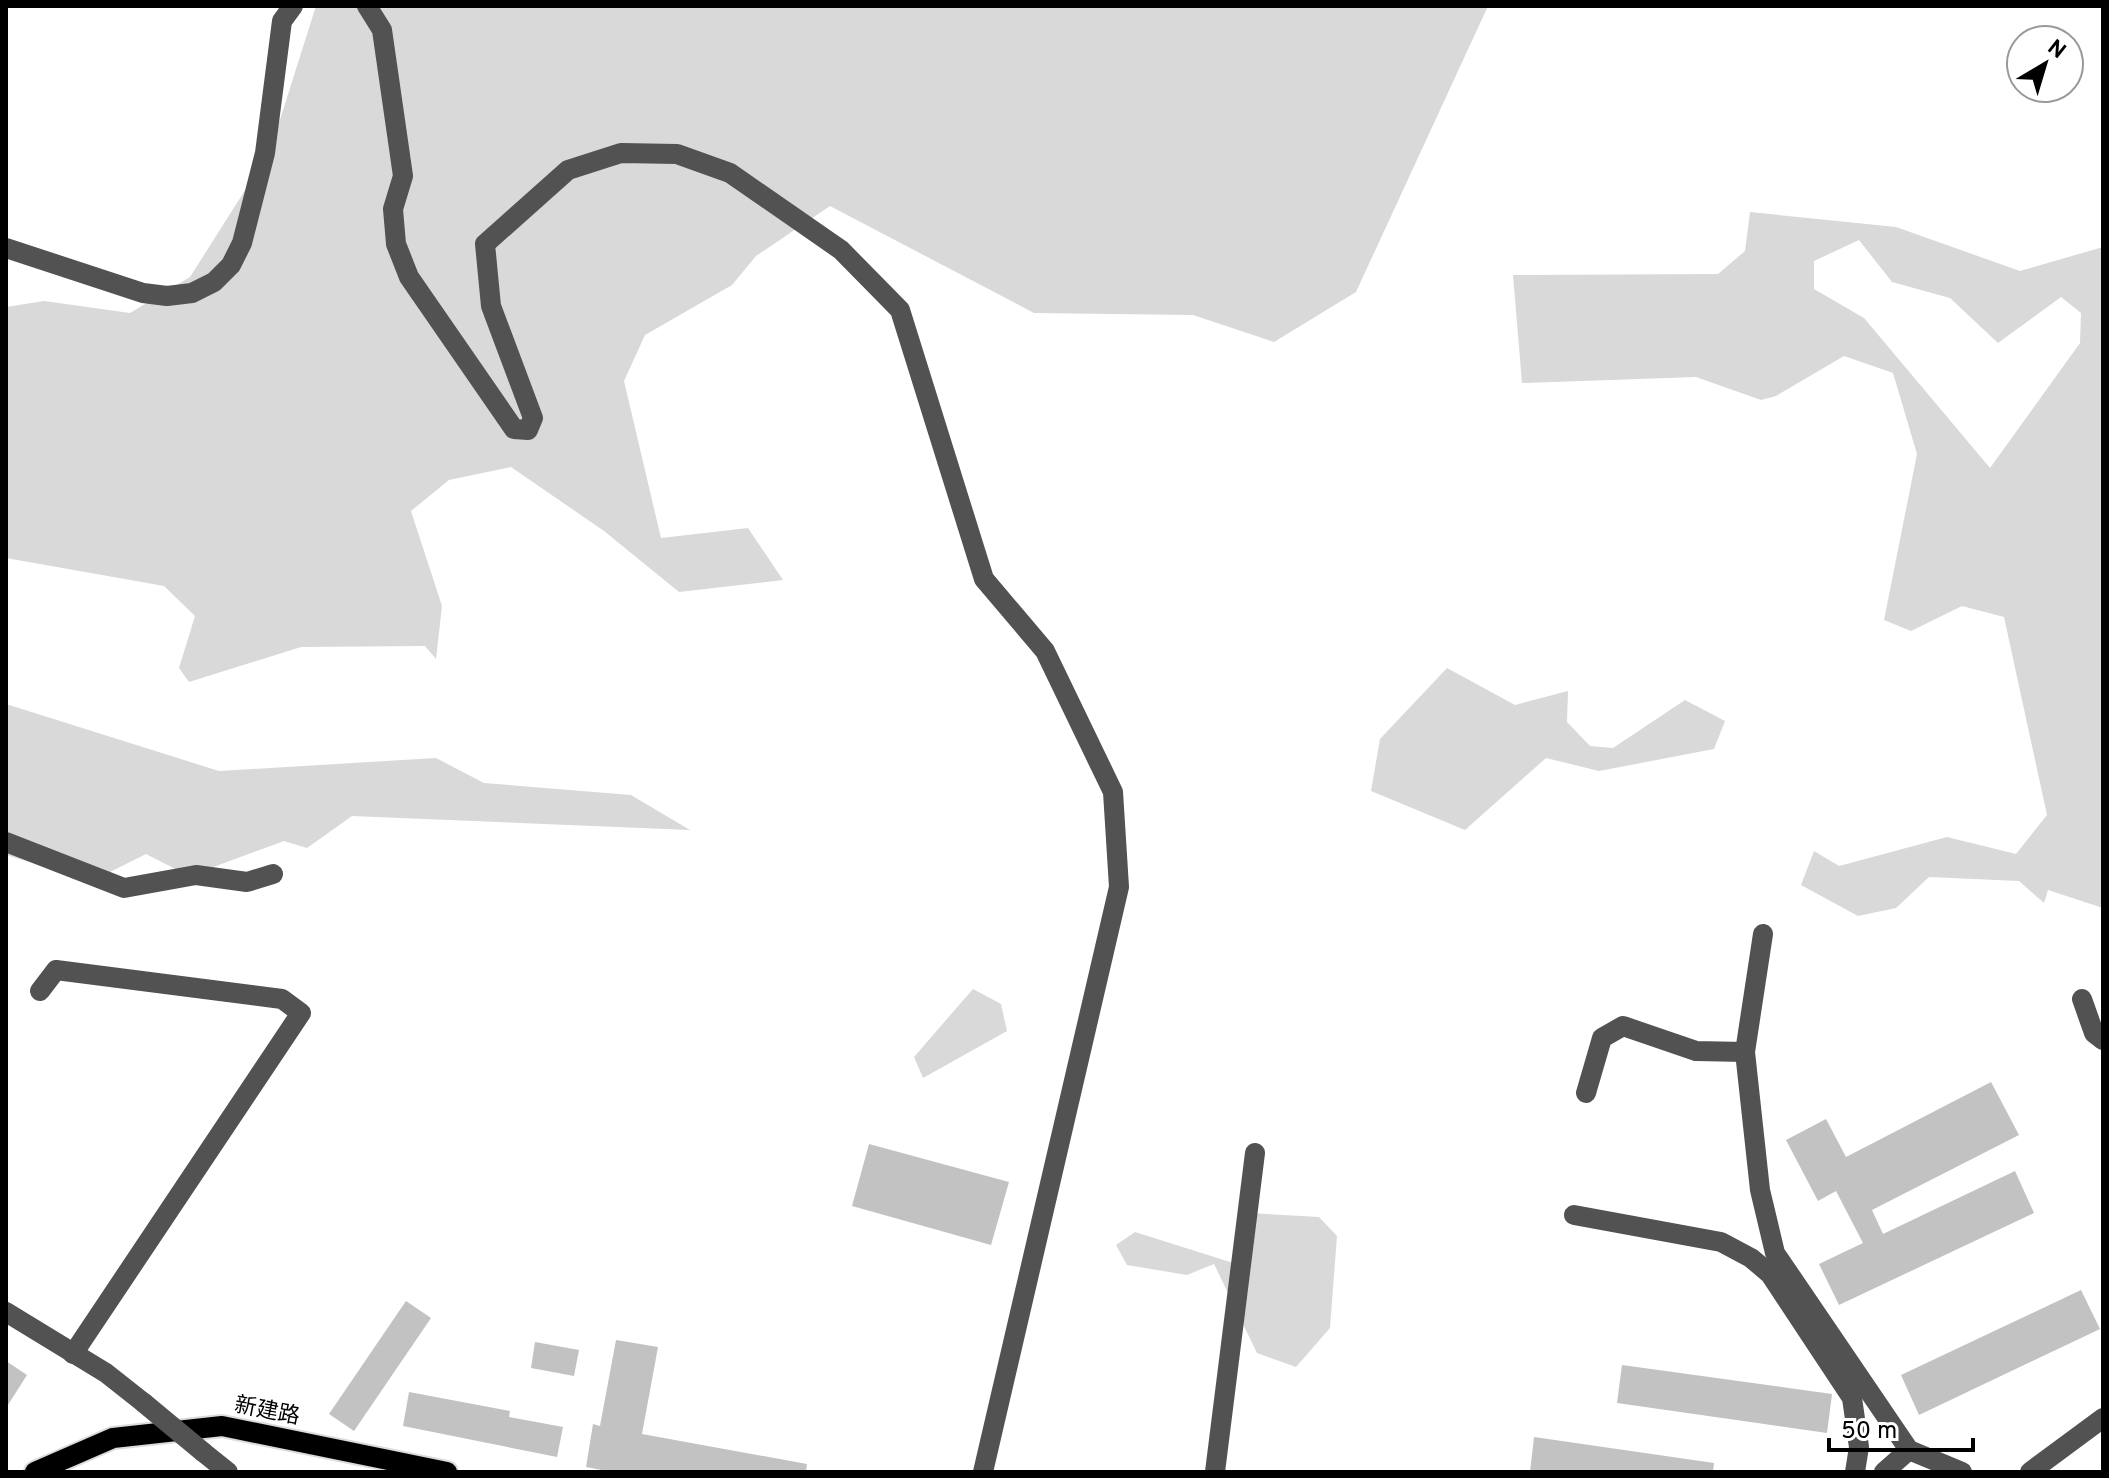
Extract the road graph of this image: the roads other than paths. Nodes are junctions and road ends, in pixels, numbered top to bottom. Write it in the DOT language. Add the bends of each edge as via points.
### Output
graph roads {
  1 [pos="293,6"];
  2 [pos="367,6"];
  3 [pos="6,248"];
  4 [pos="6,842"];
  5 [pos="273,874"];
  6 [pos="1763,934"];
  7 [pos="40,991"];
  8 [pos="2082,999"];
  9 [pos="2103,1040"];
  10 [pos="1745,1052"];
  11 [pos="1586,1093"];
  12 [pos="1255,1153"];
  13 [pos="1574,1215"];
  14 [pos="6,1312"];
  15 [pos="73,1354"];
  16 [pos="2103,1418"];
  17 [pos="1909,1450"];
  18 [pos="35,1472"];
  19 [pos="228,1472"];
  20 [pos="447,1472"];
  21 [pos="983,1472"];
  22 [pos="1215,1472"];
  23 [pos="1855,1472"];
  24 [pos="1884,1472"];
  25 [pos="1962,1472"];
  26 [pos="2030,1472"];
  1 -- 3 [label="street" via="282,21 265,153 242,243 214,282 192,293 143,293"];
  2 -- 21 [label="street" via="382,30 402,162 393,209 396,244 409,277 514,429 528,430 533,418 491,306 485,244 568,170 621,153 677,154 730,173 841,250 900,310 984,579 1045,651 1113,792 1119,887"];
  4 -- 5 [label="street" via="124,888 196,875 247,882"];
  6 -- 10 [label="street"];
  7 -- 15 [label="street" via="56,970 282,999 301,1013"];
  8 -- 9 [label="street" via="2094,1033"];
  10 -- 11 [label="street" via="1696,1051 1623,1026 1602,1038"];
  10 -- 17 [label="street" via="1760,1190 1775,1253"];
  12 -- 22 [label="street"];
  13 -- 23 [label="street" via="1721,1242 1770,1274 1852,1398 1859,1447"];
  14 -- 15 [label="street"];
  15 -- 19 [label="street, bridge" via="144,1403"];
  16 -- 26 [label="street"];
  17 -- 24 [label="street"];
  17 -- 25 [label="street"];
  18 -- 20 [label="main road, 新建路" via="113,1438 222,1426"];
}
